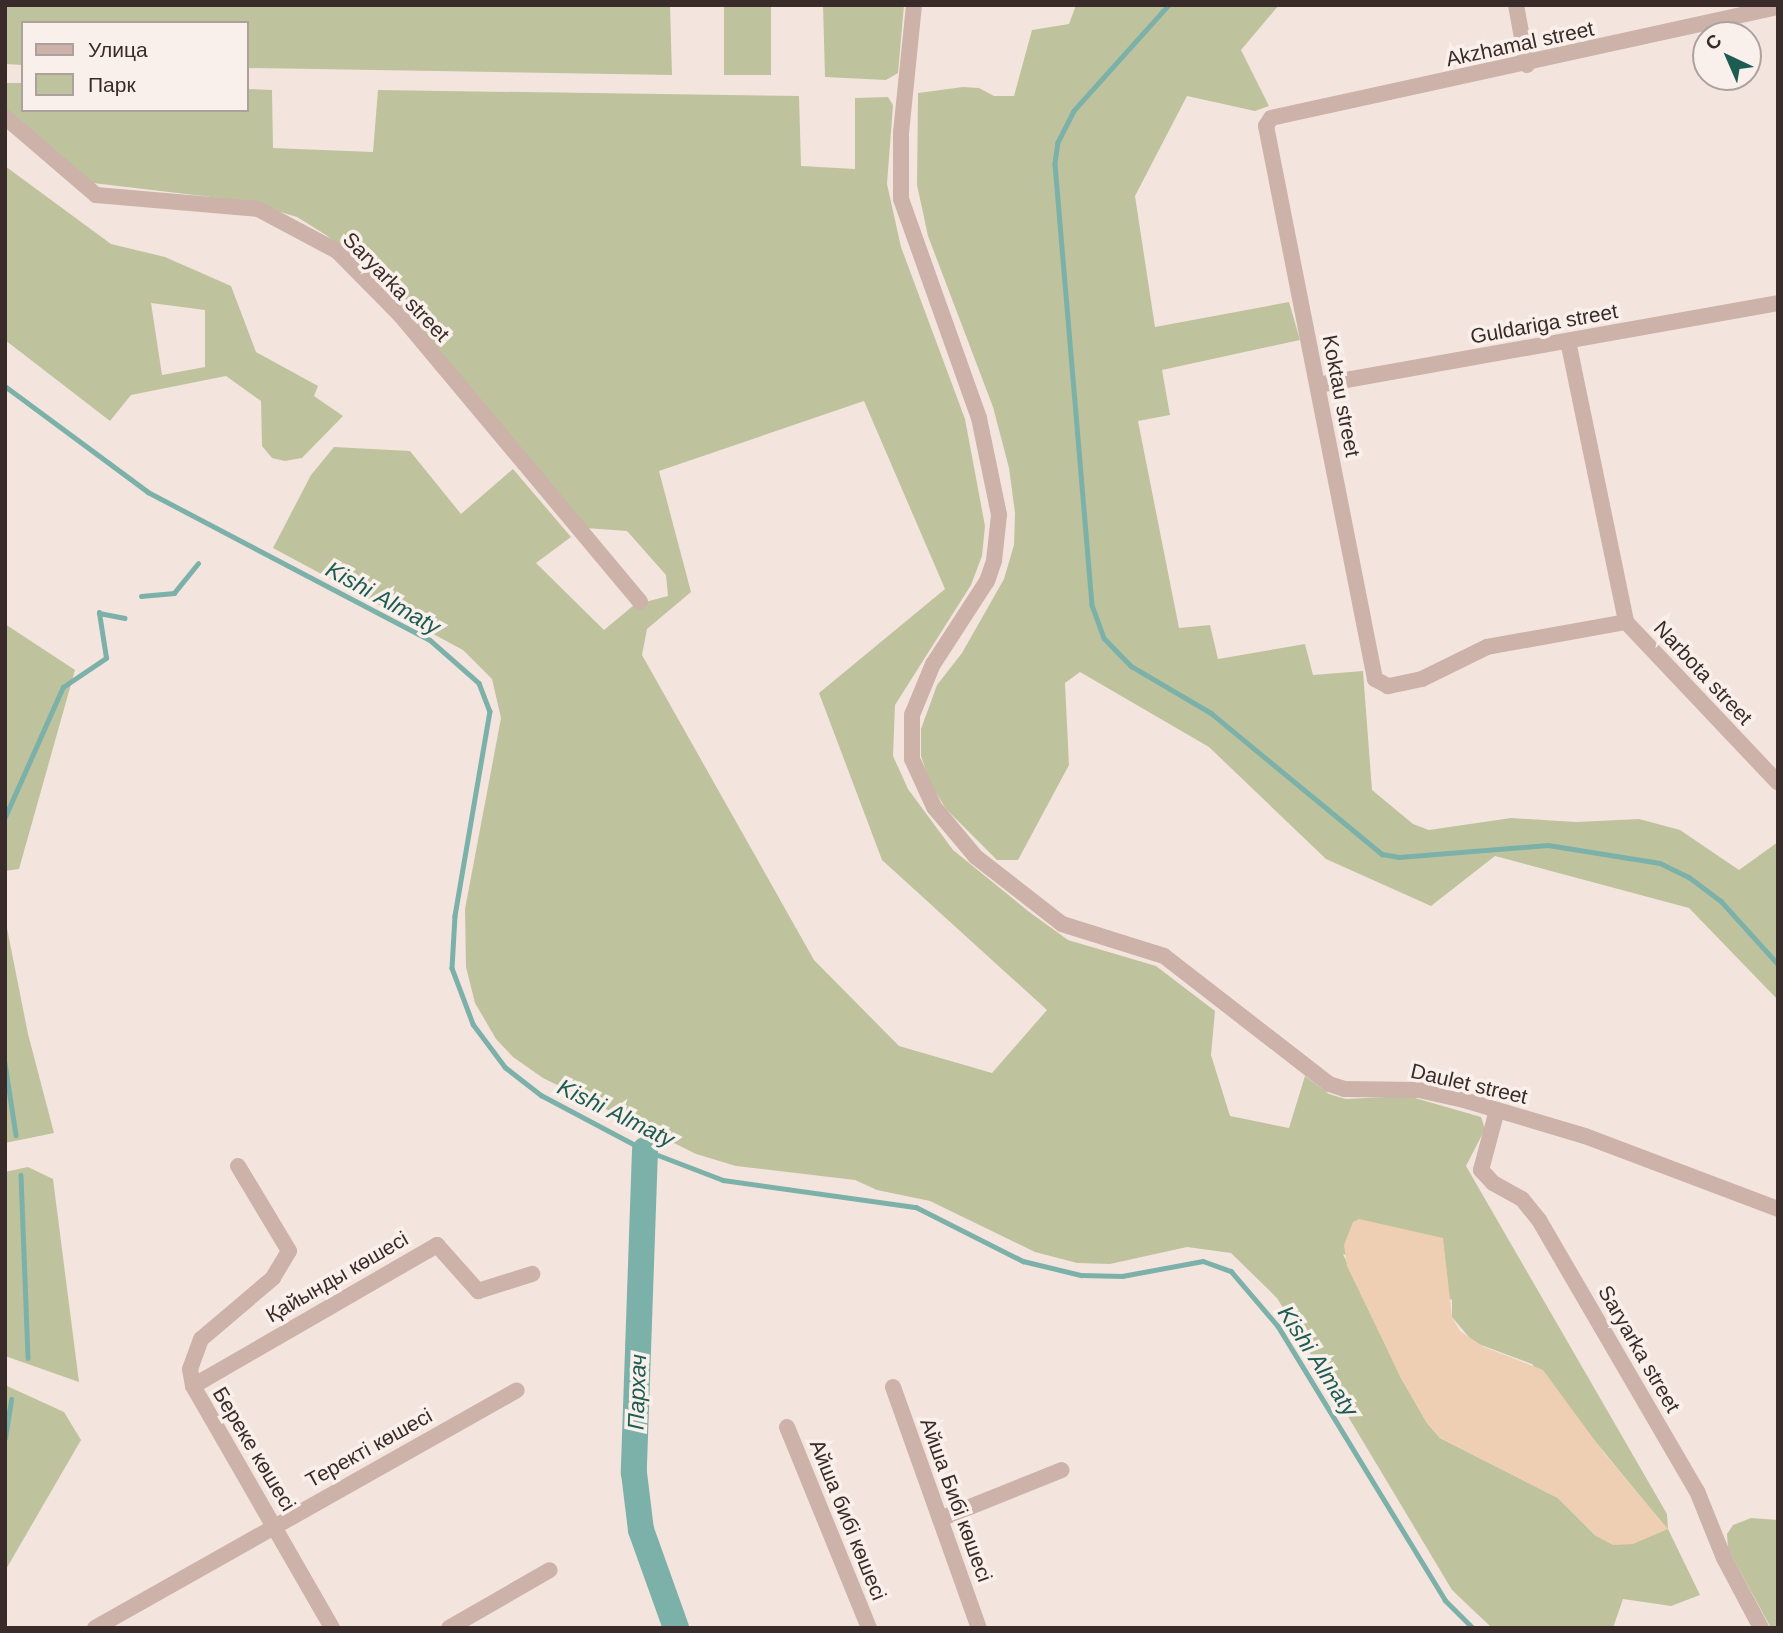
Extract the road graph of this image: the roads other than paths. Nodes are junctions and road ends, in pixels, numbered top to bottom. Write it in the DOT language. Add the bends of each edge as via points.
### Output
graph roads {
  1 [pos="914,5"];
  2 [pos="1516,5"];
  3 [pos="1778,7"];
  4 [pos="1527,65"];
  5 [pos="5,117"];
  6 [pos="1271,118"];
  7 [pos="1778,303"];
  8 [pos="1569,341"];
  9 [pos="1318,385"];
  10 [pos="640,602"];
  11 [pos="1626,622"];
  12 [pos="1778,783"];
  13 [pos="1497,1110"];
  14 [pos="238,1166"];
  15 [pos="1778,1209"];
  16 [pos="532,1274"];
  17 [pos="193,1386"];
  18 [pos="893,1387"];
  19 [pos="517,1390"];
  20 [pos="788,1427"];
  21 [pos="1062,1471"];
  22 [pos="940,1519"];
  23 [pos="275,1525"];
  24 [pos="551,1570"];
  25 [pos="96,1628"];
  26 [pos="332,1628"];
  27 [pos="449,1628"];
  28 [pos="869,1628"];
  29 [pos="979,1628"];
  30 [pos="1761,1628"];
  1 -- 13 [label="street, Daulet street" via="901,133 901,199 979,418 998,500 999,536 987,581 918,693 911,726 912,760 934,807 976,857 1062,924 1098,939 1150,950 1189,972 1328,1084 1344,1089 1419,1090"];
  2 -- 4 [label="street"];
  3 -- 4 [label="street, Akzhamal street"];
  4 -- 6 [label="street, Akzhamal street"];
  5 -- 10 [label="street, Saryarka street" via="96,195 258,209 337,251 402,317"];
  6 -- 9 [label="street, Koktau street" via="1266,126"];
  7 -- 8 [label="street, Guldariga street"];
  8 -- 9 [label="street, Guldariga street"];
  8 -- 11 [label="street"];
  9 -- 11 [label="street, Koktau street" via="1378,683 1388,686 1422,679 1499,643"];
  11 -- 12 [label="street, Narbota street"];
  13 -- 15 [label="street, Daulet street" via="1586,1136"];
  13 -- 30 [label="street, Saryarka street" via="1481,1170 1493,1184 1522,1199 1539,1220 1698,1491 1724,1558"];
  14 -- 17 [label="street, Береке көшесі" via="289,1251 273,1278 201,1339 190,1369"];
  16 -- 17 [label="street, Қайынды көшесі" via="478,1291 437,1245"];
  17 -- 23 [label="street, Береке көшесі"];
  18 -- 22 [label="street, Айша Бибі көшесі"];
  19 -- 23 [label="street, Теректі көшесі"];
  20 -- 28 [label="street, Айша бибі көшесі"];
  21 -- 22 [label="street"];
  22 -- 29 [label="street, Айша Бибі көшесі"];
  23 -- 25 [label="street, Теректі көшесі"];
  23 -- 26 [label="street, Береке көшесі"];
  24 -- 27 [label="street"];
}
